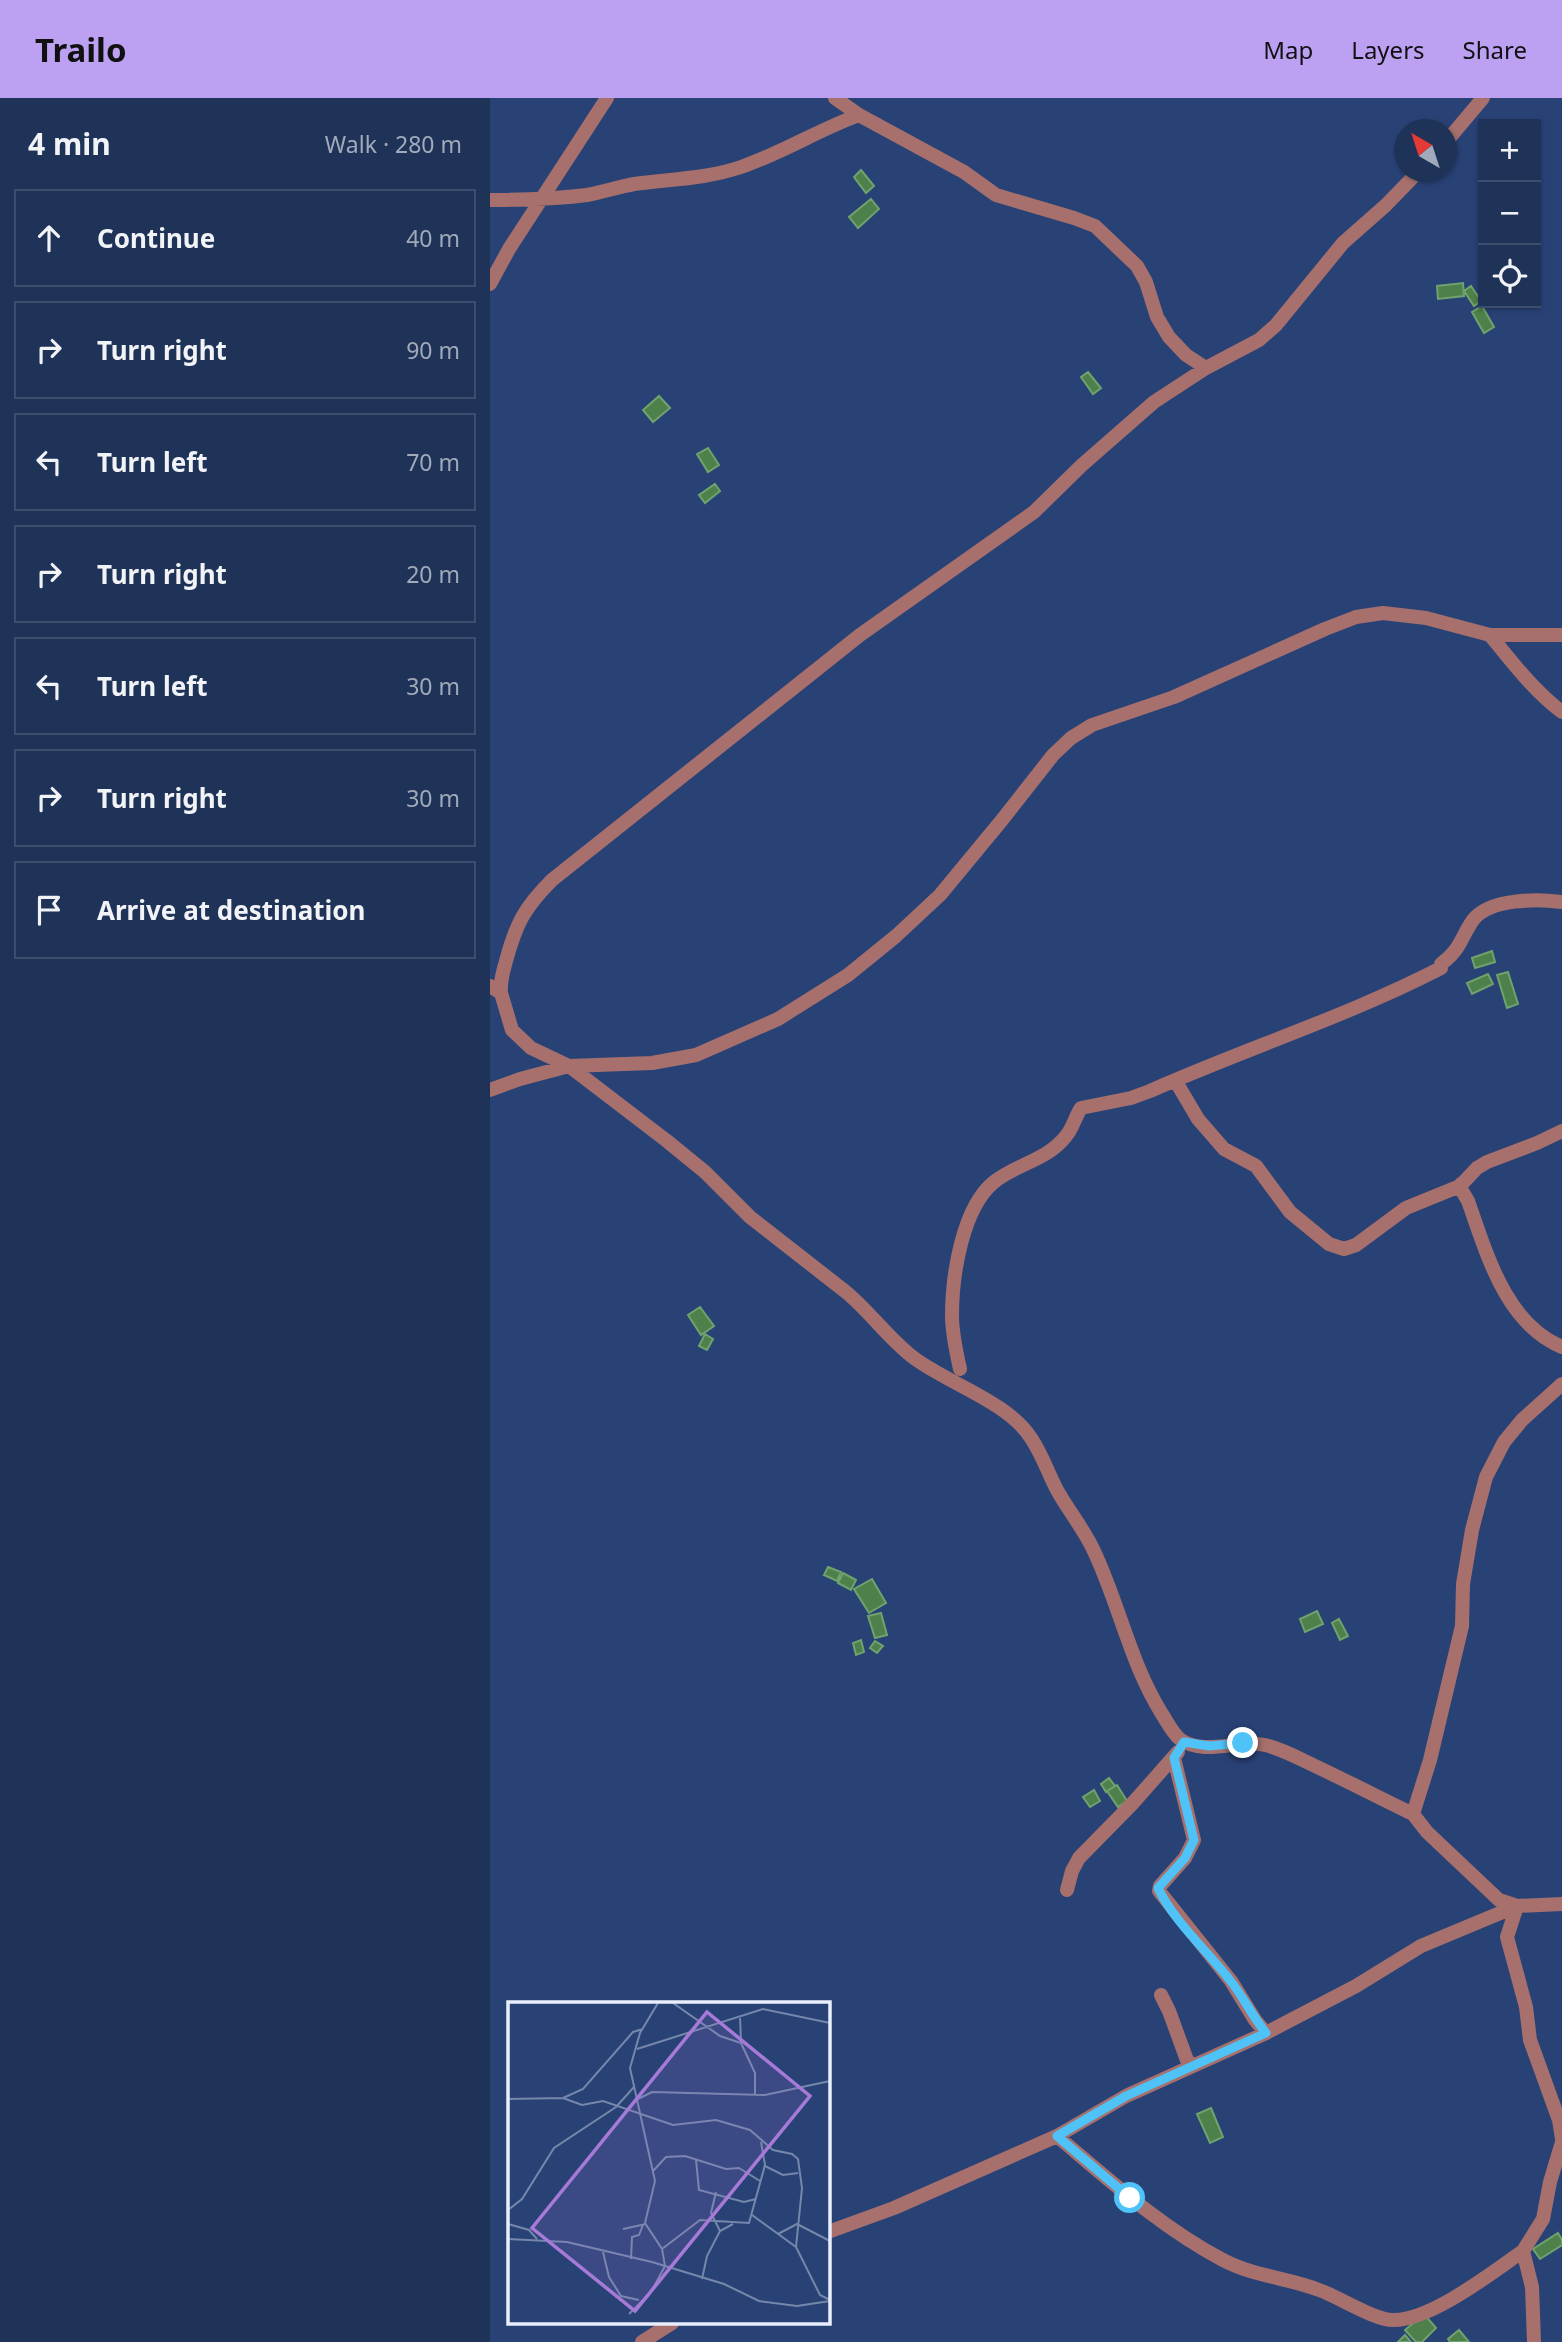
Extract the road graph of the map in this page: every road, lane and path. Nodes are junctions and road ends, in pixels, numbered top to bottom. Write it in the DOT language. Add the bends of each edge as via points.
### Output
graph roads {
  1 [pos="607,98"];
  2 [pos="835,98"];
  3 [pos="1483,98"];
  4 [pos="859,116"];
  5 [pos="1457,130"];
  6 [pos="1408,182"];
  7 [pos="490,200"];
  8 [pos="542,200"];
  9 [pos="490,284"];
  10 [pos="1206,368"];
  11 [pos="1490,635"];
  12 [pos="1562,635"];
  13 [pos="1562,712"];
  14 [pos="1562,902"];
  15 [pos="495,990"];
  16 [pos="569,1066"];
  17 [pos="1175,1080"];
  18 [pos="490,1090"];
  19 [pos="1562,1130"];
  20 [pos="1461,1184"];
  21 [pos="1562,1347"];
  22 [pos="960,1369"];
  23 [pos="1562,1384"];
  24 [pos="1184,1742"];
  25 [pos="1174,1758"];
  26 [pos="1413,1814"];
  27 [pos="1067,1890"];
  28 [pos="1562,1905"];
  29 [pos="1517,1906"];
  30 [pos="1161,1995"];
  31 [pos="1266,2033"];
  32 [pos="1196,2064"];
  33 [pos="1057,2136"];
  34 [pos="1562,2141"];
  35 [pos="830,2231"];
  36 [pos="1523,2251"];
  37 [pos="670,2324"];
  38 [pos="642,2342"];
  39 [pos="1534,2342"];
  1 -- 8 [label="street"];
  2 -- 4 [label="street"];
  3 -- 5 [label="street"];
  4 -- 8 [label="street" via="737,169"];
  4 -- 10 [label="street" via="964,172 996,195 1095,226 1141,273 1169,337"];
  6 -- 10 [label="street" via="1335,252 1276,325 1259,340"];
  7 -- 8 [label="street"];
  8 -- 9 [label="street"];
  10 -- 15 [label="street" via="1132,419 1034,512 860,635 552,880 520,918"];
  11 -- 12 [label="street"];
  11 -- 13 [label="street"];
  11 -- 16 [label="street" via="1426,618 1383,613 1356,617 1174,697 1092,725 1053,755 940,894 848,975 778,1019 696,1055 652,1063"];
  14 -- 17 [label="street" via="1527,900 1486,910 1474,919 1458,950 1441,968 1357,1008"];
  15 -- 16 [label="street" via="512,1030 531,1048"];
  16 -- 18 [label="street"];
  16 -- 24 [label="street" via="696,1164 750,1217 861,1304 892,1341 1019,1423 1093,1549 1144,1681"];
  17 -- 20 [label="street" via="1198,1119 1224,1149 1256,1166 1290,1212 1334,1247 1356,1245 1406,1208"];
  17 -- 22 [label="street" via="1131,1098 1081,1108 1056,1147 992,1183 979,1200 959,1247 952,1315"];
  19 -- 20 [label="street" via="1487,1162"];
  20 -- 21 [label="street" via="1503,1292 1539,1334"];
  23 -- 26 [label="street" via="1504,1442 1486,1477 1463,1584 1462,1626"];
  24 -- 25 [label="street"];
  24 -- 26 [label="street" via="1209,1746 1252,1743 1279,1749"];
  25 -- 27 [label="street" via="1079,1858"];
  25 -- 31 [label="street" via="1194,1840 1159,1891"];
  26 -- 29 [label="street" via="1499,1900"];
  28 -- 29 [label="street"];
  29 -- 31 [label="street" via="1421,1947"];
  29 -- 34 [label="street" via="1507,1937 1530,2040"];
  30 -- 32 [label="street" via="1188,2063"];
  31 -- 32 [label="street"];
  32 -- 33 [label="street" via="1126,2096"];
  33 -- 35 [label="street"];
  33 -- 36 [label="street" via="1130,2198 1224,2261 1317,2289 1392,2320 1448,2301"];
  34 -- 36 [label="street" via="1543,2219"];
  36 -- 39 [label="street" via="1532,2287"];
  37 -- 38 [label="street"];
}
